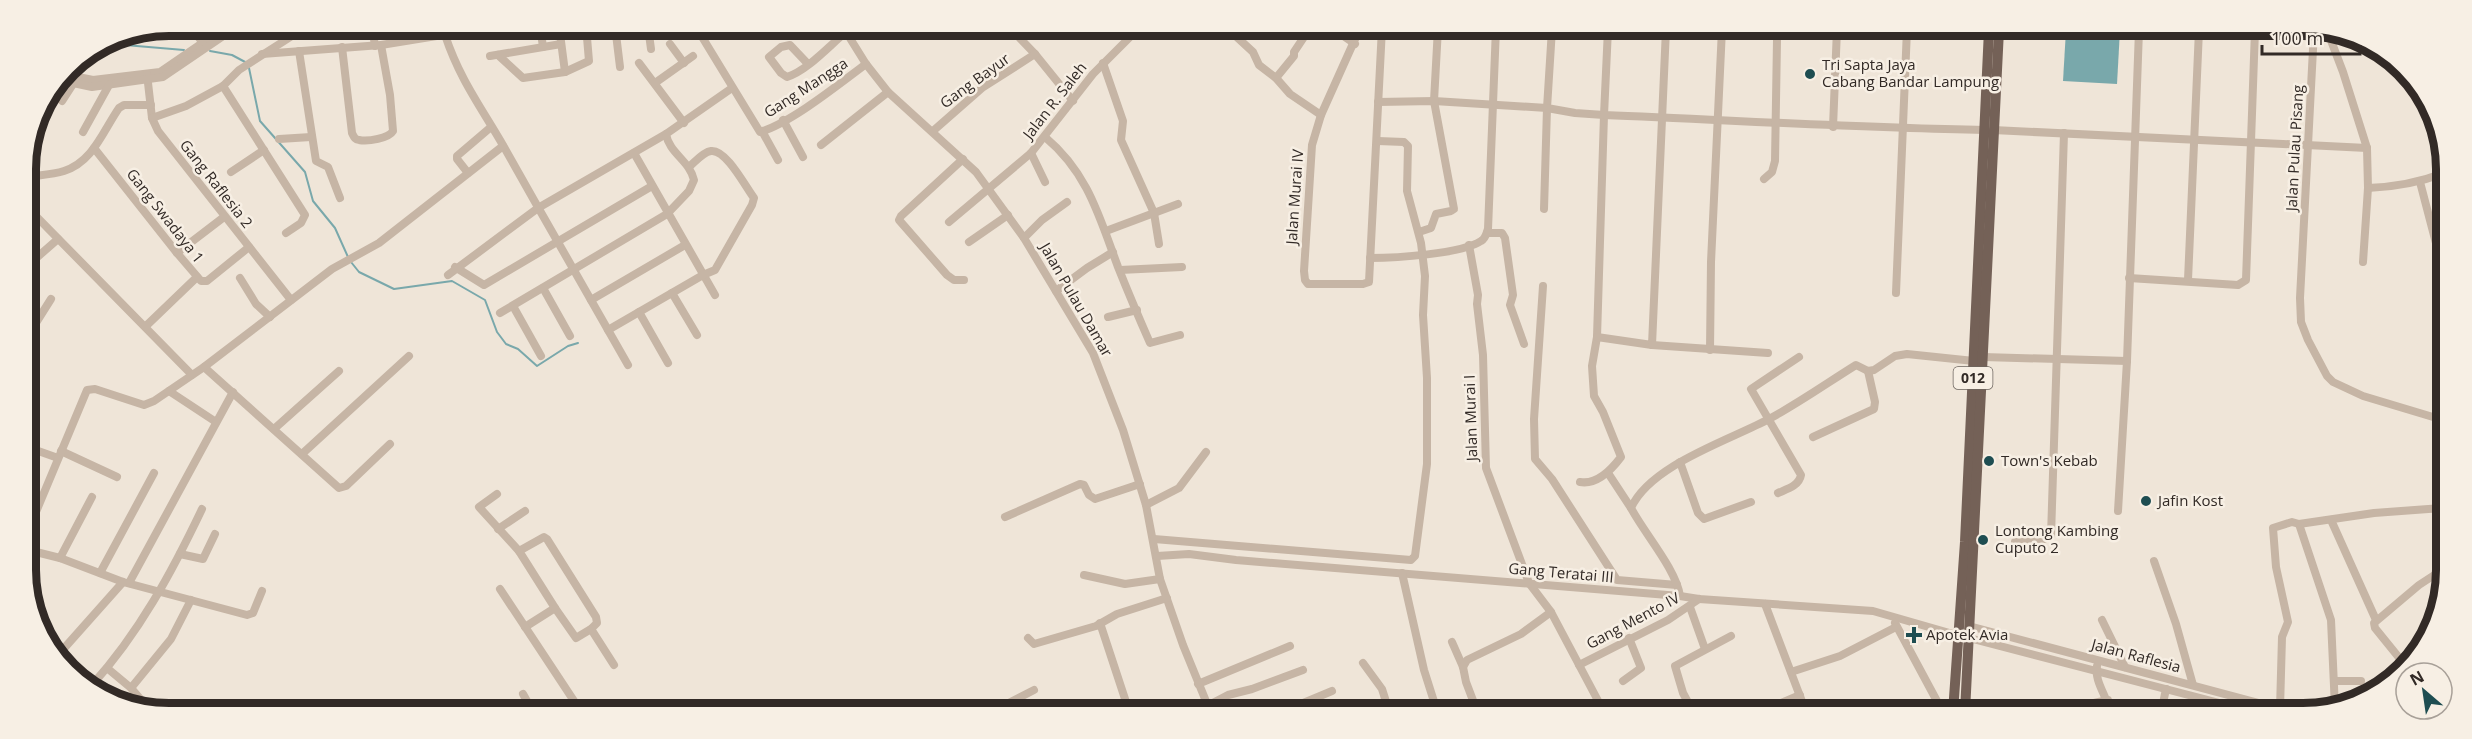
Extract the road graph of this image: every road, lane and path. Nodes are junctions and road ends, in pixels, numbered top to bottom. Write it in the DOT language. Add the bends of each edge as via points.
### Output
graph roads {
  1 [pos="197,36"];
  2 [pos="214,36"];
  3 [pos="220,36"];
  4 [pos="293,36"];
  5 [pos="375,36"];
  6 [pos="438,36"];
  7 [pos="445,36"];
  8 [pos="541,36"];
  9 [pos="560,36"];
  10 [pos="587,36"];
  11 [pos="616,36"];
  12 [pos="649,36"];
  13 [pos="702,36"];
  14 [pos="838,36"];
  15 [pos="849,36"];
  16 [pos="1018,36"];
  17 [pos="1131,36"];
  18 [pos="1236,36"];
  19 [pos="1305,36"];
  20 [pos="1343,36"];
  21 [pos="1357,36"];
  22 [pos="1382,36"];
  23 [pos="1438,36"];
  24 [pos="1495,36"];
  25 [pos="1552,36"];
  26 [pos="1608,36"];
  27 [pos="1666,36"];
  28 [pos="1722,36"];
  29 [pos="1837,36"];
  30 [pos="1907,36"];
  31 [pos="1989,36"];
  32 [pos="1998,36"];
  33 [pos="2139,36"];
  34 [pos="2199,36"];
  35 [pos="2255,36"];
  36 [pos="2314,37"];
  37 [pos="1777,39"];
  38 [pos="2331,39"];
  39 [pos="561,44"];
  40 [pos="670,44"];
  41 [pos="1354,44"];
  42 [pos="203,45"];
  43 [pos="378,45"];
  44 [pos="342,47"];
  45 [pos="543,47"];
  46 [pos="651,49"];
  47 [pos="299,51"];
  48 [pos="261,54"];
  49 [pos="1035,54"];
  50 [pos="693,56"];
  51 [pos="639,63"];
  52 [pos="684,63"];
  53 [pos="1103,63"];
  54 [pos="808,64"];
  55 [pos="866,64"];
  56 [pos="620,67"];
  57 [pos="565,72"];
  58 [pos="74,76"];
  59 [pos="147,77"];
  60 [pos="1276,78"];
  61 [pos="68,83"];
  62 [pos="654,83"];
  63 [pos="73,84"];
  64 [pos="109,85"];
  65 [pos="223,86"];
  66 [pos="732,88"];
  67 [pos="888,92"];
  68 [pos="62,101"];
  69 [pos="1073,101"];
  70 [pos="1434,101"];
  71 [pos="1378,102"];
  72 [pos="151,105"];
  73 [pos="1491,105"];
  74 [pos="1547,108"];
  75 [pos="1321,115"];
  76 [pos="1604,115"];
  77 [pos="1662,117"];
  78 [pos="152,118"];
  79 [pos="1719,118"];
  80 [pos="783,120"];
  81 [pos="1776,122"];
  82 [pos="684,123"];
  83 [pos="491,126"];
  84 [pos="1833,126"];
  85 [pos="1904,128"];
  86 [pos="1989,130"];
  87 [pos="761,131"];
  88 [pos="933,131"];
  89 [pos="83,132"];
  90 [pos="2064,133"];
  91 [pos="666,134"];
  92 [pos="2135,136"];
  93 [pos="311,137"];
  94 [pos="1045,137"];
  95 [pos="2194,138"];
  96 [pos="279,139"];
  97 [pos="1378,141"];
  98 [pos="2249,144"];
  99 [pos="821,145"];
  100 [pos="503,146"];
  101 [pos="2308,146"];
  102 [pos="94,148"];
  103 [pos="2367,148"];
  104 [pos="264,150"];
  105 [pos="634,153"];
  106 [pos="1031,153"];
  107 [pos="803,157"];
  108 [pos="963,159"];
  109 [pos="778,160"];
  110 [pos="688,167"];
  111 [pos="231,172"];
  112 [pos="468,173"];
  113 [pos="36,175"];
  114 [pos="2436,176"];
  115 [pos="1764,179"];
  116 [pos="1045,182"];
  117 [pos="2420,182"];
  118 [pos="652,186"];
  119 [pos="2368,188"];
  120 [pos="990,189"];
  121 [pos="340,198"];
  122 [pos="1067,202"];
  123 [pos="1178,204"];
  124 [pos="537,208"];
  125 [pos="1544,209"];
  126 [pos="1154,213"];
  127 [pos="667,214"];
  128 [pos="1008,215"];
  129 [pos="36,216"];
  130 [pos="224,217"];
  131 [pos="949,222"];
  132 [pos="1106,231"];
  133 [pos="1419,232"];
  134 [pos="286,233"];
  135 [pos="1487,233"];
  136 [pos="1024,238"];
  137 [pos="58,239"];
  138 [pos="556,242"];
  139 [pos="969,242"];
  140 [pos="2436,243"];
  141 [pos="1159,244"];
  142 [pos="686,245"];
  143 [pos="1469,245"];
  144 [pos="249,247"];
  145 [pos="1113,252"];
  146 [pos="177,254"];
  147 [pos="1423,256"];
  148 [pos="36,258"];
  149 [pos="1370,258"];
  150 [pos="2363,262"];
  151 [pos="455,267"];
  152 [pos="1182,267"];
  153 [pos="573,270"];
  154 [pos="1120,270"];
  155 [pos="448,275"];
  156 [pos="703,275"];
  157 [pos="197,277"];
  158 [pos="240,278"];
  159 [pos="2130,278"];
  160 [pos="964,280"];
  161 [pos="2188,280"];
  162 [pos="1543,286"];
  163 [pos="543,288"];
  164 [pos="1056,291"];
  165 [pos="672,293"];
  166 [pos="1896,293"];
  167 [pos="715,295"];
  168 [pos="51,299"];
  169 [pos="291,300"];
  170 [pos="591,300"];
  171 [pos="1985,301"];
  172 [pos="513,306"];
  173 [pos="1137,310"];
  174 [pos="639,312"];
  175 [pos="500,313"];
  176 [pos="270,316"];
  177 [pos="1108,317"];
  178 [pos="1976,320"];
  179 [pos="36,321"];
  180 [pos="146,326"];
  181 [pos="608,330"];
  182 [pos="697,335"];
  183 [pos="1180,335"];
  184 [pos="570,336"];
  185 [pos="1597,337"];
  186 [pos="1524,344"];
  187 [pos="1652,345"];
  188 [pos="1710,350"];
  189 [pos="1768,352"];
  190 [pos="409,356"];
  191 [pos="541,356"];
  192 [pos="1977,356"];
  193 [pos="1799,357"];
  194 [pos="2056,359"];
  195 [pos="2127,361"];
  196 [pos="668,363"];
  197 [pos="628,365"];
  198 [pos="204,367"];
  199 [pos="339,371"];
  200 [pos="1868,371"];
  201 [pos="192,375"];
  202 [pos="169,391"];
  203 [pos="233,392"];
  204 [pos="2436,418"];
  205 [pos="1769,419"];
  206 [pos="216,422"];
  207 [pos="274,429"];
  208 [pos="1813,437"];
  209 [pos="390,444"];
  210 [pos="36,449"];
  211 [pos="1206,452"];
  212 [pos="302,454"];
  213 [pos="59,455"];
  214 [pos="1680,462"];
  215 [pos="154,473"];
  216 [pos="1608,473"];
  217 [pos="117,477"];
  218 [pos="1580,482"];
  219 [pos="1140,484"];
  220 [pos="1778,493"];
  221 [pos="497,494"];
  222 [pos="92,497"];
  223 [pos="1751,502"];
  224 [pos="1146,505"];
  225 [pos="1631,507"];
  226 [pos="202,509"];
  227 [pos="2436,509"];
  228 [pos="36,511"];
  229 [pos="525,511"];
  230 [pos="2118,512"];
  231 [pos="1005,517"];
  232 [pos="2331,519"];
  233 [pos="2299,524"];
  234 [pos="498,529"];
  235 [pos="216,534"];
  236 [pos="2015,542"];
  237 [pos="1156,548"];
  238 [pos="519,551"];
  239 [pos="36,552"];
  240 [pos="180,554"];
  241 [pos="60,558"];
  242 [pos="2154,561"];
  243 [pos="1361,563"];
  244 [pos="100,573"];
  245 [pos="1402,573"];
  246 [pos="1084,574"];
  247 [pos="2436,575"];
  248 [pos="1160,579"];
  249 [pos="126,582"];
  250 [pos="1529,582"];
  251 [pos="500,589"];
  252 [pos="161,591"];
  253 [pos="262,591"];
  254 [pos="1679,591"];
  255 [pos="1167,598"];
  256 [pos="1699,599"];
  257 [pos="191,600"];
  258 [pos="1765,604"];
  259 [pos="1690,607"];
  260 [pos="555,609"];
  261 [pos="1551,612"];
  262 [pos="1893,617"];
  263 [pos="2102,620"];
  264 [pos="2376,620"];
  265 [pos="1100,623"];
  266 [pos="525,627"];
  267 [pos="1896,627"];
  268 [pos="591,629"];
  269 [pos="1965,632"];
  270 [pos="1731,636"];
  271 [pos="1028,638"];
  272 [pos="1629,638"];
  273 [pos="1452,642"];
  274 [pos="1290,646"];
  275 [pos="62,649"];
  276 [pos="1705,649"];
  277 [pos="2401,660"];
  278 [pos="1363,663"];
  279 [pos="614,665"];
  280 [pos="1579,665"];
  281 [pos="2098,665"];
  282 [pos="1463,667"];
  283 [pos="2125,667"];
  284 [pos="107,668"];
  285 [pos="1303,670"];
  286 [pos="1791,672"];
  287 [pos="96,680"];
  288 [pos="1623,681"];
  289 [pos="2334,681"];
  290 [pos="2361,681"];
  291 [pos="1198,684"];
  292 [pos="2193,685"];
  293 [pos="131,688"];
  294 [pos="2166,689"];
  295 [pos="1034,690"];
  296 [pos="1332,691"];
  297 [pos="523,694"];
  298 [pos="1800,695"];
  299 [pos="141,699"];
  300 [pos="2335,699"];
  301 [pos="2108,700"];
  302 [pos="528,703"];
  303 [pos="575,703"];
  304 [pos="1009,703"];
  305 [pos="1126,703"];
  306 [pos="1206,703"];
  307 [pos="1216,703"];
  308 [pos="1303,703"];
  309 [pos="1386,703"];
  310 [pos="1434,703"];
  311 [pos="1474,703"];
  312 [pos="1599,703"];
  313 [pos="1689,703"];
  314 [pos="1781,703"];
  315 [pos="1803,703"];
  316 [pos="1938,703"];
  317 [pos="1953,703"];
  318 [pos="1965,703"];
  319 [pos="2098,703"];
  320 [pos="2108,703"];
  321 [pos="2163,703"];
  322 [pos="2233,703"];
  323 [pos="2245,703"];
  324 [pos="2280,703"];
  1 -- 42 [label="street"];
  2 -- 42 [label="street"];
  3 -- 42 [label="street"];
  4 -- 48 [label="street"];
  5 -- 43 [label="street"];
  6 -- 43 [label="street"];
  7 -- 83 [label="street" via="460,75"];
  8 -- 45 [label="street"];
  9 -- 39 [label="street"];
  10 -- 57 [label="street" via="589,62"];
  11 -- 56 [label="street"];
  12 -- 46 [label="street"];
  13 -- 66 [label="street"];
  14 -- 54 [label="street"];
  15 -- 55 [label="street, Jalan Pulau Damar"];
  16 -- 49 [label="street"];
  17 -- 53 [label="street, Jalan R. Saleh"];
  18 -- 60 [label="street" via="1253,52 1259,65"];
  19 -- 60 [label="street"];
  20 -- 41 [label="street"];
  21 -- 41 [label="street, Jalan Murai IV"];
  22 -- 71 [label="street"];
  23 -- 70 [label="street"];
  24 -- 73 [label="street"];
  25 -- 74 [label="street"];
  26 -- 76 [label="street"];
  27 -- 77 [label="street"];
  28 -- 79 [label="street"];
  29 -- 84 [label="street"];
  30 -- 85 [label="street"];
  31 -- 86 [label="main road, 012"];
  32 -- 86 [label="main road"];
  33 -- 92 [label="street"];
  34 -- 95 [label="street"];
  35 -- 98 [label="street"];
  36 -- 101 [label="street, Jalan Pulau Pisang"];
  37 -- 81 [label="street"];
  38 -- 103 [label="street"];
  39 -- 45 [label="street"];
  39 -- 57 [label="street"];
  40 -- 52 [label="street"];
  41 -- 75 [label="street, Jalan Murai IV"];
  42 -- 59 [label="street"];
  42 -- 59 [label="street" via="196,55 168,75"];
  43 -- 44 [label="street"];
  43 -- 44 [label="street" via="390,95 393,131 388,136 360,141 352,133"];
  44 -- 47 [label="street"];
  45 -- 57 [label="street" via="494,55 523,78"];
  47 -- 48 [label="street"];
  47 -- 93 [label="street"];
  48 -- 65 [label="street"];
  49 -- 69 [label="street"];
  49 -- 88 [label="street, Gang Bayur" via="982,88"];
  50 -- 52 [label="street"];
  51 -- 62 [label="street"];
  52 -- 62 [label="street"];
  53 -- 69 [label="street, Jalan R. Saleh"];
  53 -- 126 [label="street" via="1123,121 1120,140"];
  54 -- 54 [label="street" via="790,45 769,57 788,77"];
  55 -- 67 [label="street, Jalan Pulau Damar"];
  55 -- 80 [label="street, Gang Mangga"];
  58 -- 59 [label="street" via="93,80"];
  59 -- 64 [label="street"];
  59 -- 72 [label="street, Gang Raflesia 2"];
  60 -- 75 [label="street" via="1290,94"];
  61 -- 63 [label="street"];
  62 -- 82 [label="street"];
  63 -- 64 [label="street"];
  63 -- 68 [label="street"];
  64 -- 89 [label="street"];
  65 -- 78 [label="street" via="186,106"];
  65 -- 104 [label="street"];
  66 -- 82 [label="street"];
  66 -- 87 [label="street"];
  67 -- 88 [label="street, Jalan Pulau Damar"];
  67 -- 99 [label="street"];
  69 -- 94 [label="street, Jalan R. Saleh"];
  70 -- 71 [label="street"];
  70 -- 73 [label="street"];
  70 -- 133 [label="street" via="1454,209 1436,214 1431,228"];
  71 -- 97 [label="street"];
  72 -- 78 [label="street, Gang Raflesia 2"];
  72 -- 102 [label="street" via="119,108"];
  73 -- 74 [label="street"];
  73 -- 135 [label="street"];
  74 -- 76 [label="street"];
  74 -- 125 [label="street"];
  75 -- 149 [label="street, Jalan Murai IV" via="1311,145 1304,253 1306,282 1367,284"];
  76 -- 77 [label="street"];
  76 -- 185 [label="street"];
  77 -- 79 [label="street"];
  77 -- 187 [label="street"];
  78 -- 130 [label="street, Gang Raflesia 2"];
  79 -- 81 [label="street"];
  79 -- 188 [label="street"];
  80 -- 87 [label="street, Gang Mangga"];
  80 -- 107 [label="street"];
  81 -- 84 [label="street"];
  81 -- 115 [label="street" via="1774,168"];
  82 -- 91 [label="street"];
  83 -- 100 [label="street"];
  83 -- 112 [label="street" via="457,156"];
  84 -- 85 [label="street"];
  85 -- 86 [label="street"];
  85 -- 166 [label="street"];
  86 -- 90 [label="street"];
  86 -- 171 [label="main road, 012"];
  86 -- 178 [label="main road, 012"];
  87 -- 109 [label="street"];
  88 -- 108 [label="street, Jalan Pulau Damar"];
  90 -- 92 [label="street"];
  90 -- 194 [label="street"];
  91 -- 105 [label="street"];
  91 -- 110 [label="street" via="671,148"];
  92 -- 95 [label="street"];
  92 -- 159 [label="street"];
  93 -- 96 [label="street"];
  93 -- 121 [label="street" via="316,161 328,167"];
  94 -- 106 [label="street, Jalan R. Saleh"];
  94 -- 132 [label="street" via="1080,174"];
  95 -- 98 [label="street"];
  95 -- 161 [label="street"];
  97 -- 133 [label="street" via="1407,144 1407,191"];
  97 -- 149 [label="street"];
  98 -- 101 [label="street"];
  98 -- 161 [label="street" via="2246,280 2238,285"];
  100 -- 112 [label="street"];
  100 -- 124 [label="street"];
  101 -- 103 [label="street"];
  101 -- 204 [label="street, Jalan Pulau Pisang" via="2301,322 2321,365 2333,382 2363,396"];
  102 -- 113 [label="street" via="65,171"];
  102 -- 146 [label="street, Gang Swadaya 1"];
  103 -- 119 [label="street"];
  104 -- 111 [label="street"];
  104 -- 134 [label="street" via="305,215 301,223"];
  105 -- 118 [label="street"];
  105 -- 124 [label="street"];
  106 -- 116 [label="street"];
  106 -- 120 [label="street, Jalan R. Saleh"];
  108 -- 120 [label="street, Jalan Pulau Damar"];
  108 -- 160 [label="street" via="899,220 947,275"];
  110 -- 127 [label="street" via="693,185"];
  110 -- 156 [label="street" via="713,150 722,153 754,198 718,267"];
  112 -- 169 [label="street" via="379,243 340,264"];
  114 -- 117 [label="street"];
  117 -- 119 [label="street"];
  117 -- 140 [label="street"];
  118 -- 127 [label="street"];
  118 -- 138 [label="street"];
  119 -- 150 [label="street"];
  120 -- 128 [label="street, Jalan Pulau Damar"];
  120 -- 131 [label="street, Jalan R. Saleh"];
  122 -- 136 [label="street"];
  123 -- 126 [label="street"];
  124 -- 138 [label="street"];
  124 -- 151 [label="street"];
  126 -- 132 [label="street"];
  126 -- 141 [label="street"];
  127 -- 142 [label="street"];
  127 -- 153 [label="street"];
  128 -- 136 [label="street, Jalan Pulau Damar"];
  128 -- 139 [label="street"];
  129 -- 137 [label="street"];
  130 -- 144 [label="street, Gang Raflesia 2"];
  130 -- 146 [label="street"];
  132 -- 145 [label="street"];
  133 -- 147 [label="street"];
  135 -- 143 [label="street" via="1483,240"];
  135 -- 186 [label="street" via="1504,235 1513,295 1510,305"];
  136 -- 164 [label="street, Jalan Pulau Damar"];
  137 -- 148 [label="street"];
  137 -- 180 [label="street"];
  138 -- 151 [label="street" via="484,285"];
  138 -- 153 [label="street"];
  142 -- 156 [label="street"];
  142 -- 170 [label="street"];
  143 -- 147 [label="street"];
  143 -- 250 [label="street, Jalan Murai I" via="1483,355 1486,468"];
  144 -- 157 [label="street, Gang Swadaya 1" via="204,282"];
  144 -- 169 [label="street, Gang Raflesia 2"];
  145 -- 154 [label="street"];
  145 -- 164 [label="street"];
  146 -- 157 [label="street, Gang Swadaya 1"];
  147 -- 149 [label="street"];
  147 -- 243 [label="street" via="1427,464 1417,551 1411,560"];
  151 -- 155 [label="street"];
  152 -- 154 [label="street"];
  153 -- 163 [label="street"];
  153 -- 170 [label="street"];
  154 -- 173 [label="street"];
  156 -- 165 [label="street"];
  156 -- 167 [label="street"];
  157 -- 180 [label="street"];
  158 -- 176 [label="street" via="256,304"];
  159 -- 161 [label="street"];
  159 -- 195 [label="street"];
  162 -- 254 [label="street" via="1535,459 1617,580"];
  163 -- 172 [label="street"];
  163 -- 184 [label="street"];
  164 -- 219 [label="street, Jalan Pulau Damar" via="1102,373"];
  165 -- 174 [label="street"];
  165 -- 182 [label="street"];
  168 -- 179 [label="street"];
  169 -- 176 [label="street"];
  170 -- 181 [label="street"];
  171 -- 178 [label="main road" via="1982,321"];
  171 -- 192 [label="main road, 012" via="1984,331 1977,330"];
  172 -- 175 [label="street"];
  172 -- 191 [label="street"];
  173 -- 177 [label="street"];
  173 -- 183 [label="street" via="1151,344"];
  174 -- 181 [label="street"];
  174 -- 196 [label="street"];
  176 -- 198 [label="street"];
  178 -- 192 [label="main road, 012"];
  180 -- 201 [label="street"];
  181 -- 197 [label="street"];
  185 -- 187 [label="street"];
  185 -- 216 [label="street" via="1592,366 1594,396 1621,457"];
  187 -- 188 [label="street"];
  188 -- 189 [label="street"];
  190 -- 212 [label="street"];
  192 -- 194 [label="street"];
  192 -- 200 [label="street" via="1900,355"];
  192 -- 269 [label="main road, 012"];
  193 -- 205 [label="street" via="1752,387"];
  194 -- 195 [label="street"];
  194 -- 236 [label="street" via="2051,536"];
  195 -- 230 [label="street"];
  198 -- 201 [label="street"];
  198 -- 203 [label="street"];
  199 -- 207 [label="street"];
  200 -- 205 [label="street" via="1856,365"];
  200 -- 208 [label="street" via="1874,409"];
  201 -- 202 [label="street"];
  202 -- 206 [label="street"];
  202 -- 213 [label="street" via="144,405 95,389 87,390"];
  203 -- 206 [label="street"];
  203 -- 207 [label="street"];
  205 -- 214 [label="street"];
  205 -- 220 [label="street" via="1801,476 1795,485"];
  206 -- 249 [label="street"];
  207 -- 212 [label="street"];
  209 -- 212 [label="street" via="341,488"];
  210 -- 213 [label="street"];
  211 -- 224 [label="street" via="1179,488"];
  213 -- 217 [label="street"];
  213 -- 228 [label="street"];
  214 -- 223 [label="street" via="1698,513 1704,519"];
  214 -- 225 [label="street" via="1646,488"];
  215 -- 244 [label="street"];
  216 -- 218 [label="street"];
  216 -- 225 [label="street"];
  219 -- 224 [label="street, Jalan Pulau Damar"];
  219 -- 231 [label="street" via="1095,499 1080,484"];
  221 -- 234 [label="street" via="479,507"];
  222 -- 241 [label="street"];
  224 -- 237 [label="street, Jalan Pulau Damar"];
  225 -- 254 [label="street"];
  226 -- 240 [label="street"];
  227 -- 232 [label="street"];
  229 -- 234 [label="street"];
  232 -- 233 [label="street"];
  232 -- 264 [label="street"];
  233 -- 289 [label="street" via="2330,612"];
  233 -- 324 [label="street" via="2274,526 2272,531 2288,622 2282,637"];
  234 -- 238 [label="street"];
  235 -- 240 [label="street" via="203,559"];
  237 -- 243 [label="street"];
  237 -- 243 [label="street, Gang Teratai III" via="1189,554"];
  237 -- 248 [label="street, Jalan Pulau Damar"];
  238 -- 260 [label="street"];
  238 -- 268 [label="street" via="537,539 547,539 596,617 597,623"];
  239 -- 241 [label="street"];
  240 -- 252 [label="street"];
  241 -- 244 [label="street"];
  242 -- 292 [label="street"];
  243 -- 245 [label="street, Gang Teratai III"];
  244 -- 249 [label="street"];
  245 -- 250 [label="street, Gang Teratai III"];
  245 -- 310 [label="street"];
  246 -- 248 [label="street" via="1125,584"];
  247 -- 264 [label="street"];
  248 -- 255 [label="street, Jalan Pulau Damar"];
  249 -- 252 [label="street"];
  249 -- 275 [label="street"];
  250 -- 254 [label="street, Gang Teratai III"];
  250 -- 261 [label="street, Jalan Murai I"];
  251 -- 266 [label="street"];
  252 -- 257 [label="street"];
  252 -- 284 [label="street"];
  253 -- 257 [label="street" via="249,615"];
  254 -- 256 [label="street, Gang Teratai III"];
  255 -- 265 [label="street"];
  255 -- 291 [label="street, Jalan Pulau Damar"];
  256 -- 258 [label="street, Gang Teratai III"];
  256 -- 259 [label="street, Gang Mento IV"];
  257 -- 293 [label="street" via="171,639"];
  258 -- 262 [label="street, Gang Teratai III" via="1873,611"];
  258 -- 286 [label="street"];
  259 -- 272 [label="street, Gang Mento IV"];
  259 -- 276 [label="street"];
  260 -- 266 [label="street"];
  260 -- 268 [label="street" via="576,638"];
  261 -- 280 [label="street, Jalan Murai I"];
  261 -- 282 [label="street" via="1521,634 1467,660"];
  262 -- 267 [label="street"];
  262 -- 269 [label="street, Gang Teratai III"];
  263 -- 283 [label="street"];
  264 -- 277 [label="street" via="2373,625"];
  265 -- 271 [label="street" via="1037,644"];
  265 -- 305 [label="street"];
  266 -- 303 [label="street"];
  267 -- 286 [label="street" via="1840,656"];
  267 -- 316 [label="street"];
  268 -- 279 [label="street"];
  269 -- 281 [label="street, Jalan Raflesia"];
  269 -- 317 [label="main road"];
  269 -- 318 [label="main road"];
  270 -- 276 [label="street"];
  272 -- 280 [label="street, Gang Mento IV"];
  272 -- 288 [label="street" via="1641,668"];
  273 -- 282 [label="street"];
  274 -- 291 [label="street"];
  276 -- 313 [label="street" via="1674,667"];
  278 -- 309 [label="street" via="1382,689"];
  280 -- 312 [label="street, Jalan Murai I"];
  281 -- 283 [label="street, Jalan Raflesia"];
  281 -- 294 [label="street, Jalan Raflesia"];
  281 -- 301 [label="street" via="2100,684"];
  282 -- 311 [label="street"];
  283 -- 292 [label="street, Jalan Raflesia"];
  284 -- 287 [label="street"];
  284 -- 293 [label="street"];
  285 -- 307 [label="street" via="1228,695"];
  286 -- 298 [label="street"];
  289 -- 290 [label="street"];
  289 -- 300 [label="street"];
  291 -- 306 [label="street, Jalan Pulau Damar"];
  292 -- 323 [label="street, Jalan Raflesia"];
  293 -- 299 [label="street"];
  294 -- 321 [label="street"];
  294 -- 322 [label="street, Jalan Raflesia"];
  295 -- 304 [label="street"];
  296 -- 308 [label="street"];
  297 -- 302 [label="street"];
  298 -- 314 [label="street"];
  298 -- 315 [label="street"];
  301 -- 319 [label="street"];
  301 -- 320 [label="street"];
}
